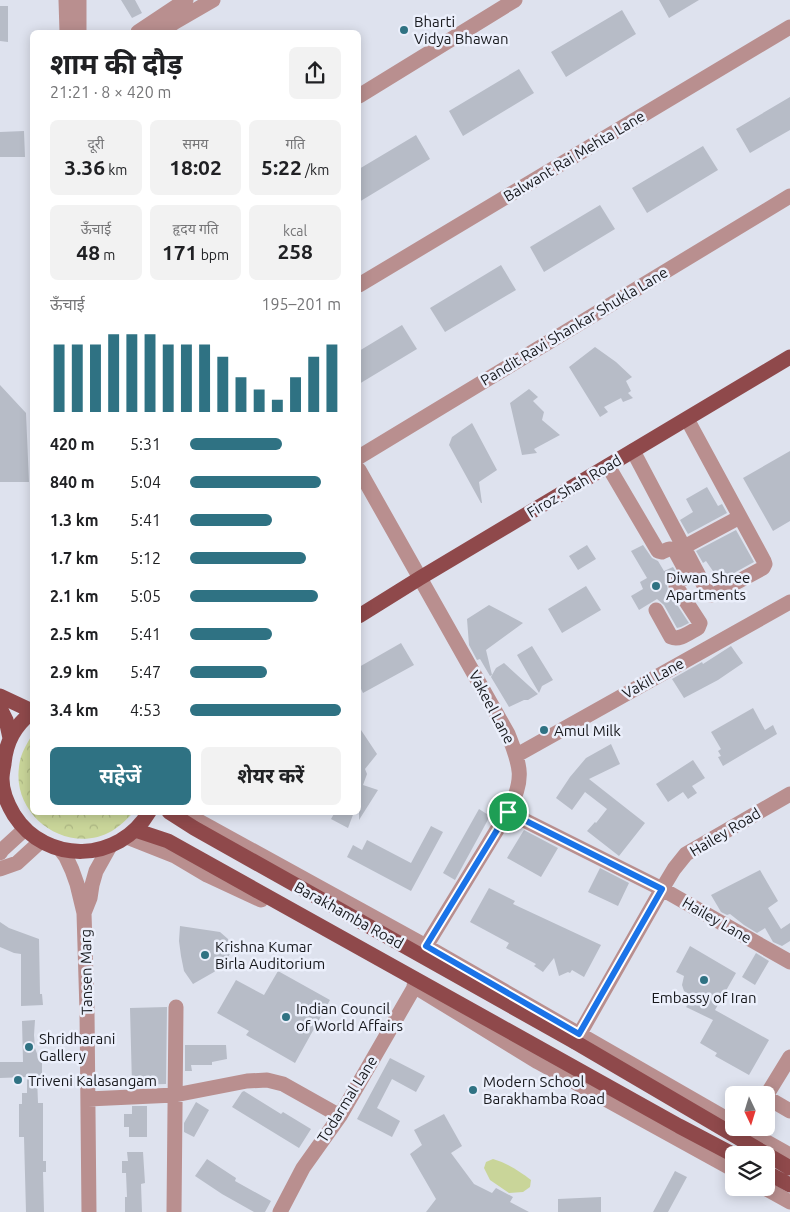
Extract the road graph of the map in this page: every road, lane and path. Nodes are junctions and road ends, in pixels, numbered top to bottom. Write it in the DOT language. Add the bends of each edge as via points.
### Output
graph roads {
  1 [pos="66,0"];
  2 [pos="79,0"];
  3 [pos="186,0"];
  4 [pos="213,0"];
  5 [pos="515,0"];
  6 [pos="790,27"];
  7 [pos="67,30"];
  8 [pos="79,30"];
  9 [pos="141,30"];
  10 [pos="163,30"];
  11 [pos="361,95"];
  12 [pos="790,196"];
  13 [pos="361,284"];
  14 [pos="790,357"];
  15 [pos="687,419"];
  16 [pos="633,451"];
  17 [pos="361,456"];
  18 [pos="608,466"];
  19 [pos="361,474"];
  20 [pos="740,517"];
  21 [pos="684,547"];
  22 [pos="420,578"];
  23 [pos="790,602"];
  24 [pos="656,610"];
  25 [pos="361,615"];
  26 [pos="0,696"];
  27 [pos="0,708"];
  28 [pos="30,710"];
  29 [pos="30,713"];
  30 [pos="10,738"];
  31 [pos="517,755"];
  32 [pos="2,771"];
  33 [pos="2,794"];
  34 [pos="790,794"];
  35 [pos="508,812"];
  36 [pos="146,815"];
  37 [pos="174,815"];
  38 [pos="192,815"];
  39 [pos="25,829"];
  40 [pos="131,833"];
  41 [pos="41,841"];
  42 [pos="110,846"];
  43 [pos="60,849"];
  44 [pos="0,853"];
  45 [pos="0,869"];
  46 [pos="662,889"];
  47 [pos="84,912"];
  48 [pos="426,946"];
  49 [pos="790,962"];
  50 [pos="415,986"];
  51 [pos="176,1007"];
  52 [pos="577,1038"];
  53 [pos="790,1056"];
  54 [pos="563,1069"];
  55 [pos="772,1086"];
  56 [pos="174,1095"];
  57 [pos="88,1099"];
  58 [pos="775,1102"];
  59 [pos="790,1111"];
  60 [pos="340,1116"];
  61 [pos="725,1118"];
  62 [pos="757,1136"];
  63 [pos="725,1150"];
  64 [pos="790,1155"];
  65 [pos="725,1165"];
  66 [pos="790,1168"];
  67 [pos="775,1177"];
  68 [pos="790,1185"];
  69 [pos="775,1194"];
  70 [pos="790,1202"];
  71 [pos="89,1212"];
  72 [pos="174,1212"];
  73 [pos="280,1212"];
  1 -- 7 [label="street"];
  2 -- 8 [label="street"];
  3 -- 9 [label="street"];
  4 -- 10 [label="street"];
  5 -- 11 [label="street"];
  6 -- 13 [label="street, Balwant Rai Mehta Lane"];
  12 -- 17 [label="street, Pandit Ravi Shankar Shukla Lane"];
  14 -- 15 [label="main road, Firoz Shah Road"];
  15 -- 16 [label="main road, Firoz Shah Road"];
  15 -- 20 [label="street"];
  16 -- 18 [label="main road, Firoz Shah Road"];
  16 -- 21 [label="street"];
  18 -- 22 [label="main road, Firoz Shah Road"];
  18 -- 24 [label="street" via="658,551 675,551 687,573 676,586 700,626 674,639"];
  19 -- 22 [label="street, Vakeel Lane"];
  20 -- 21 [label="street"];
  20 -- 21 [label="street" via="765,564 715,594 708,593"];
  22 -- 25 [label="main road, Firoz Shah Road"];
  22 -- 31 [label="street, Vakeel Lane"];
  23 -- 31 [label="street, Vakil Lane"];
  26 -- 28 [label="main road"];
  27 -- 30 [label="main road"];
  29 -- 30 [label="main road"];
  30 -- 32 [label="main road"];
  31 -- 35 [label="street, Vakeel Lane" via="520,778"];
  32 -- 33 [label="main road"];
  33 -- 39 [label="main road"];
  34 -- 46 [label="street, Hailey Road" via="686,854"];
  35 -- 46 [label="street, Hailey Lane"];
  35 -- 48 [label="street, Vakeel Lane"];
  36 -- 40 [label="main road"];
  37 -- 52 [label="main road, Barakhamba Road"];
  38 -- 48 [label="street"];
  39 -- 41 [label="main road"];
  39 -- 44 [label="street"];
  40 -- 42 [label="main road"];
  40 -- 50 [label="street" via="300,921"];
  40 -- 54 [label="main road, Barakhamba Road" via="168,841"];
  41 -- 43 [label="main road"];
  41 -- 45 [label="street" via="17,863"];
  42 -- 43 [label="main road" via="85,852"];
  42 -- 47 [label="street, Tansen Marg" via="96,871"];
  43 -- 47 [label="street, Tansen Marg" via="72,870"];
  46 -- 49 [label="street, Hailey Lane"];
  46 -- 52 [label="street, Hailey Road"];
  47 -- 57 [label="street, Tansen Marg"];
  48 -- 52 [label="street"];
  50 -- 54 [label="street" via="538,1062"];
  50 -- 60 [label="street, Todarmal Lane"];
  51 -- 56 [label="street"];
  52 -- 61 [label="street"];
  52 -- 66 [label="main road, Barakhamba Road"];
  53 -- 55 [label="street"];
  54 -- 63 [label="main road, Barakhamba Road"];
  54 -- 65 [label="street"];
  56 -- 57 [label="street"];
  56 -- 60 [label="street" via="267,1080 283,1084"];
  56 -- 72 [label="street"];
  57 -- 71 [label="street, Tansen Marg"];
  58 -- 59 [label="street"];
  60 -- 73 [label="street, Todarmal Lane" via="303,1168"];
  62 -- 64 [label="street"];
  67 -- 68 [label="main road"];
  69 -- 70 [label="street"];
}
